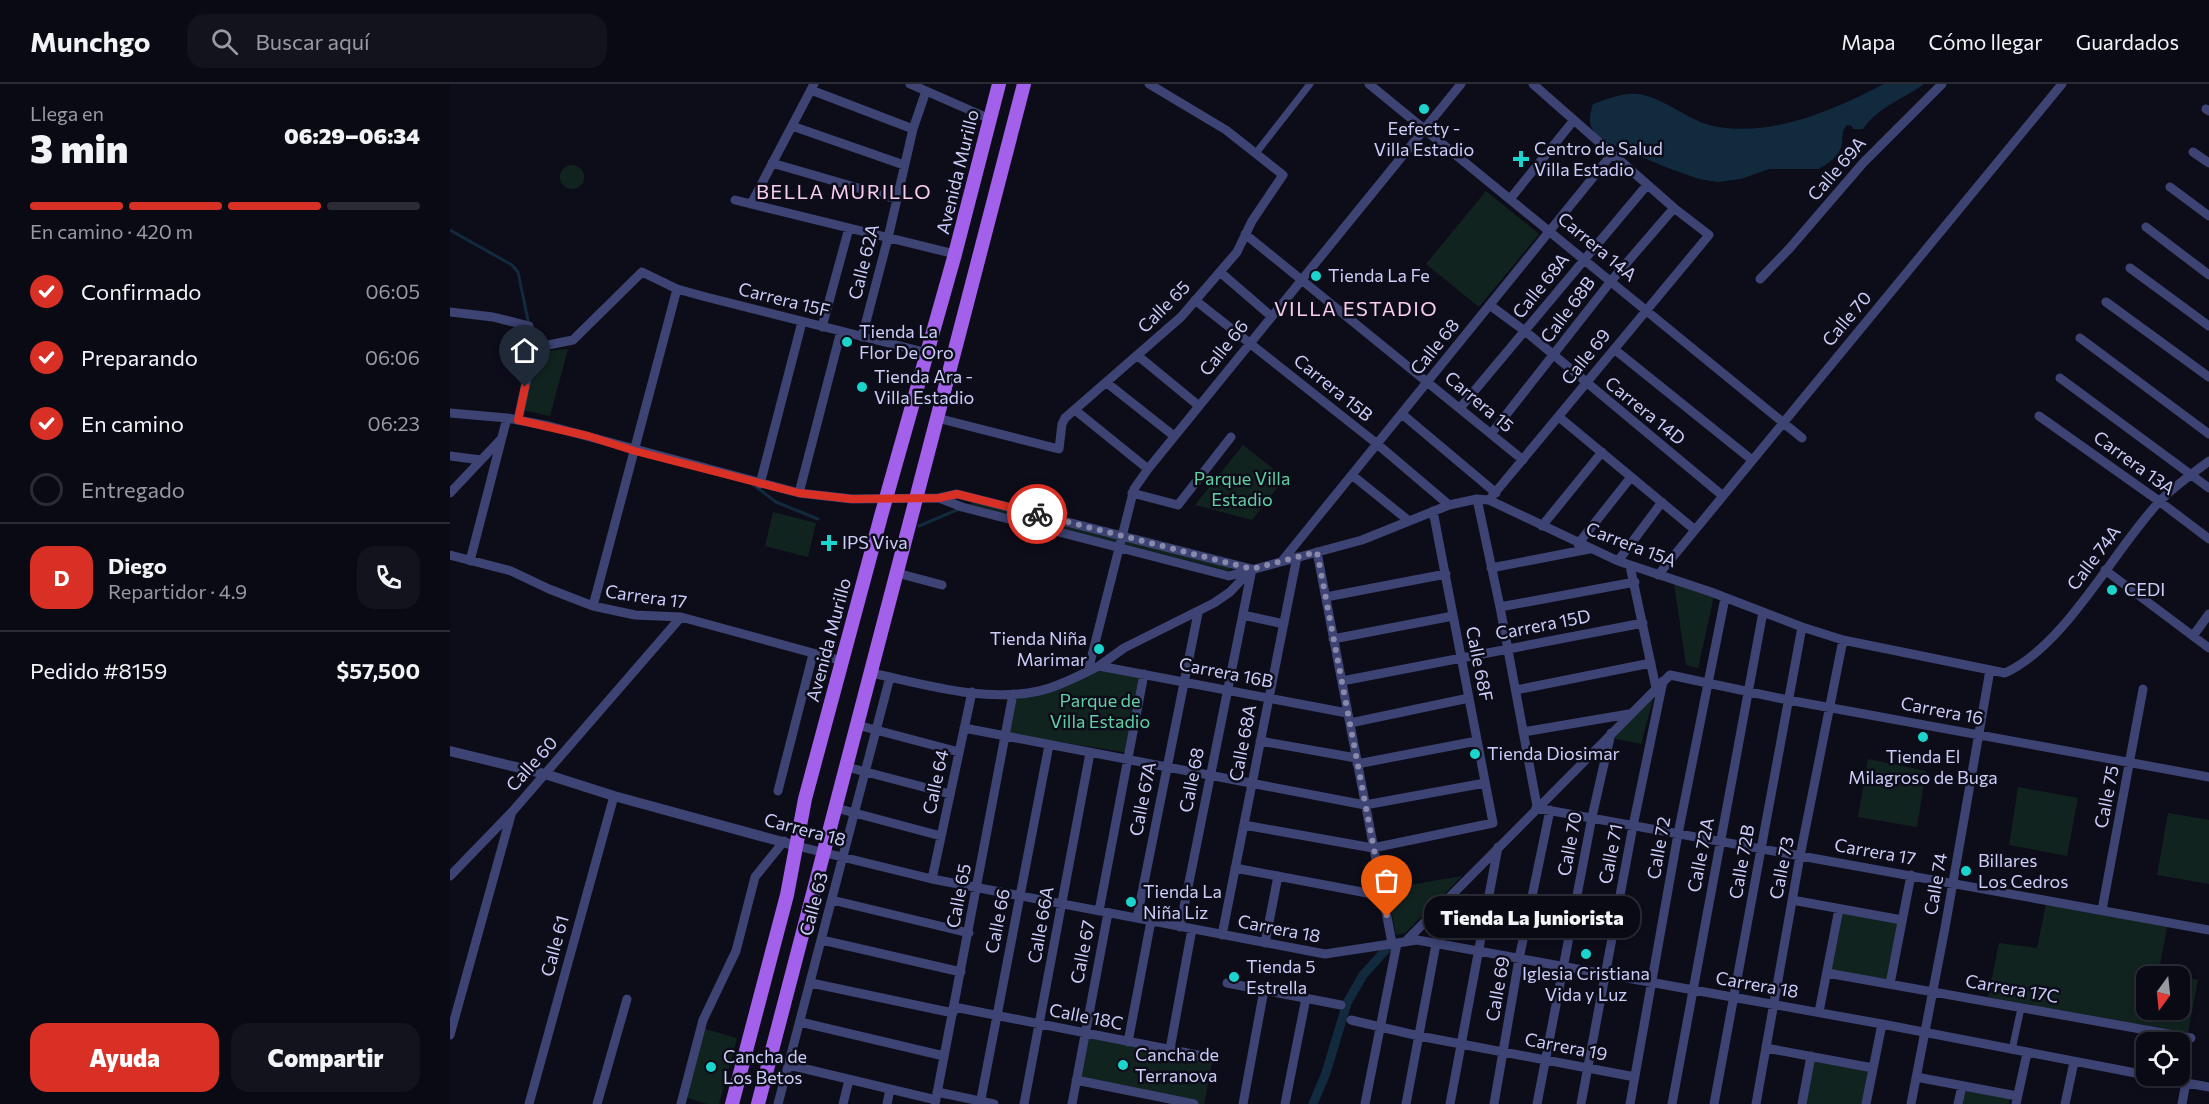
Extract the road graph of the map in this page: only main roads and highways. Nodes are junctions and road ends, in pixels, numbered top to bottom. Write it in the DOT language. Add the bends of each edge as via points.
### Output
graph roads {
  1 [pos="999,84"];
  2 [pos="1024,84"];
  3 [pos="732,1104"];
  4 [pos="758,1104"];
  1 -- 3 [label="main road, Avenida Murillo" via="805,799 787,895"];
  2 -- 4 [label="main road"];
}
